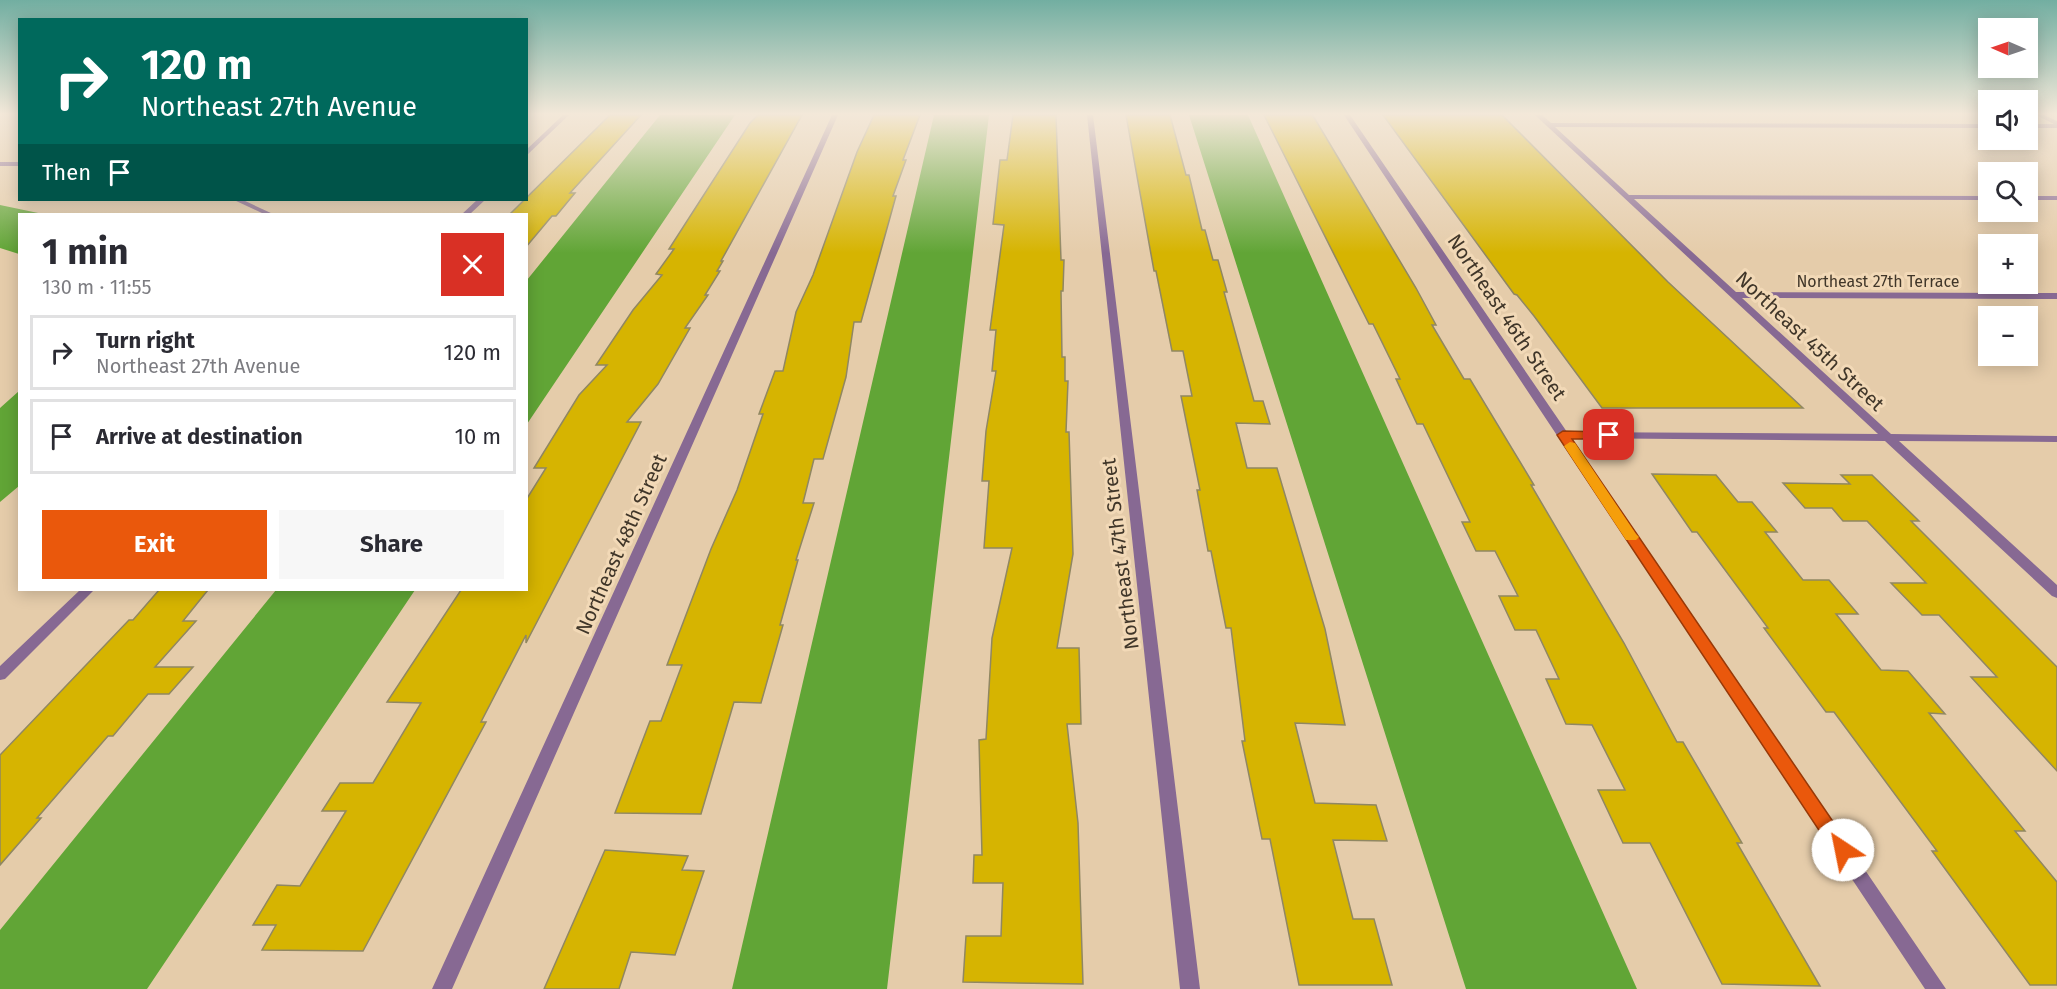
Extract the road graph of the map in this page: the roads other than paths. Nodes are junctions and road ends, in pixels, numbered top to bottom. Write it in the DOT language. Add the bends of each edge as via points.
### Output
graph roads {
  1 [pos="814,161"];
  2 [pos="1095,161"];
  3 [pos="1378,161"];
  4 [pos="1589,161"];
  5 [pos="0,164"];
  6 [pos="18,164"];
  7 [pos="1628,197"];
  8 [pos="1978,198"];
  9 [pos="2038,198"];
  10 [pos="2057,198"];
  11 [pos="240,201"];
  12 [pos="480,201"];
  13 [pos="266,213"];
  14 [pos="466,213"];
  15 [pos="1734,295"];
  16 [pos="2057,296"];
  17 [pos="1563,435"];
  18 [pos="1888,438"];
  19 [pos="2057,439"];
  20 [pos="86,591"];
  21 [pos="2057,593"];
  22 [pos="0,675"];
  23 [pos="442,989"];
  24 [pos="1190,989"];
  25 [pos="1936,989"];
  1 -- 23 [label="street, Northeast 48th Street"];
  2 -- 24 [label="street, Northeast 47th Street"];
  3 -- 17 [label="street, Northeast 46th Street"];
  4 -- 7 [label="street, Northeast 45th Street"];
  5 -- 6 [label="street"];
  7 -- 8 [label="street"];
  7 -- 15 [label="street, Northeast 45th Street"];
  9 -- 10 [label="street"];
  11 -- 13 [label="street"];
  12 -- 14 [label="street"];
  15 -- 16 [label="street, Northeast 27th Terrace"];
  15 -- 18 [label="street, Northeast 45th Street"];
  17 -- 18 [label="street"];
  17 -- 25 [label="street, Northeast 46th Street"];
  18 -- 19 [label="street"];
  18 -- 21 [label="street, Northeast 45th Street"];
  20 -- 22 [label="street"];
}
